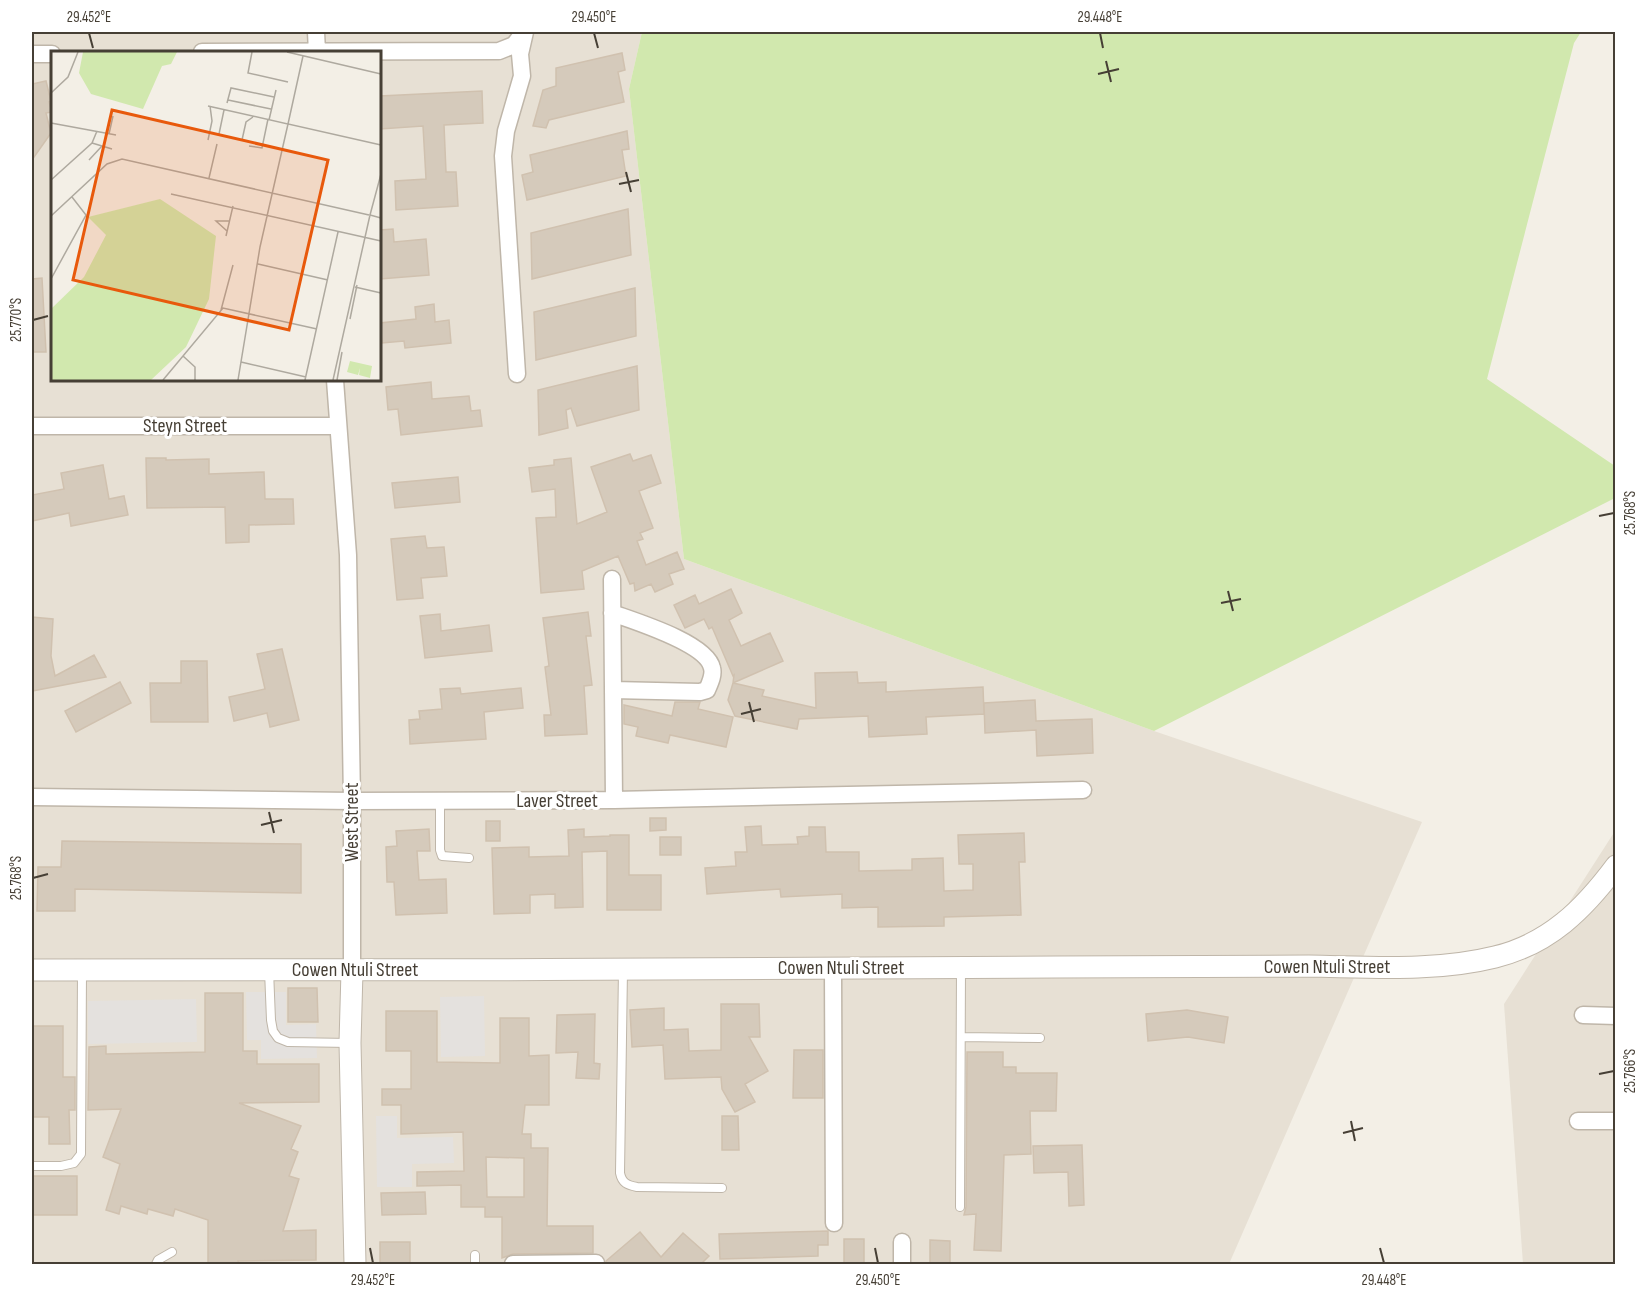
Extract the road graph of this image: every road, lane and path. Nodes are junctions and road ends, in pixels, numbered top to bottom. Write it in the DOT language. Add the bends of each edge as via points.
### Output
graph roads {
  1 [pos="316,32"];
  2 [pos="525,32"];
  3 [pos="317,51"];
  4 [pos="381,52"];
  5 [pos="32,54"];
  6 [pos="51,54"];
  7 [pos="517,374"];
  8 [pos="335,381"];
  9 [pos="32,426"];
  10 [pos="338,426"];
  11 [pos="612,579"];
  12 [pos="612,613"];
  13 [pos="613,690"];
  14 [pos="1083,790"];
  15 [pos="32,797"];
  16 [pos="352,801"];
  17 [pos="440,801"];
  18 [pos="614,801"];
  19 [pos="469,858"];
  20 [pos="1616,866"];
  21 [pos="833,968"];
  22 [pos="961,968"];
  23 [pos="623,969"];
  24 [pos="32,970"];
  25 [pos="82,970"];
  26 [pos="270,970"];
  27 [pos="352,971"];
  28 [pos="1583,1015"];
  29 [pos="1616,1016"];
  30 [pos="961,1037"];
  31 [pos="1040,1038"];
  32 [pos="350,1043"];
  33 [pos="1578,1121"];
  34 [pos="1616,1121"];
  35 [pos="32,1166"];
  36 [pos="722,1188"];
  37 [pos="960,1206"];
  38 [pos="834,1223"];
  39 [pos="902,1242"];
  40 [pos="172,1252"];
  41 [pos="596,1263"];
  42 [pos="156,1264"];
  43 [pos="355,1264"];
  44 [pos="513,1264"];
  45 [pos="902,1264"];
  1 -- 3 [label="street"];
  2 -- 4 [label="street" via="514,45 499,51"];
  2 -- 7 [label="street" via="520,54 522,76 503,156"];
  5 -- 6 [label="street"];
  8 -- 10 [label="street, West Street"];
  9 -- 10 [label="street, Steyn Street"];
  10 -- 16 [label="street, West Street" via="348,555"];
  11 -- 12 [label="street"];
  12 -- 13 [label="street"];
  12 -- 13 [label="street" via="677,636 709,659 713,669 708,690 700,692"];
  13 -- 18 [label="street"];
  14 -- 18 [label="street, Laver Street"];
  15 -- 16 [label="street, Laver Street"];
  16 -- 17 [label="street, Laver Street"];
  16 -- 27 [label="street, West Street"];
  17 -- 18 [label="street, Laver Street"];
  17 -- 19 [label="lane" via="442,856"];
  20 -- 22 [label="street, Cowen Ntuli Street" via="1595,895 1539,941 1498,957 1463,963 1417,967"];
  21 -- 22 [label="street, Cowen Ntuli Street"];
  21 -- 23 [label="street, Cowen Ntuli Street"];
  21 -- 38 [label="street"];
  22 -- 30 [label="lane"];
  23 -- 27 [label="street, Cowen Ntuli Street"];
  23 -- 36 [label="lane" via="621,1179 637,1187"];
  24 -- 25 [label="street, Cowen Ntuli Street"];
  25 -- 26 [label="street, Cowen Ntuli Street"];
  25 -- 35 [label="lane" via="81,1154 74,1163"];
  26 -- 27 [label="street, Cowen Ntuli Street"];
  26 -- 32 [label="lane" via="271,1020 278,1038 288,1042"];
  27 -- 32 [label="street, West Street"];
  28 -- 29 [label="street"];
  30 -- 31 [label="lane"];
  30 -- 37 [label="lane"];
  32 -- 43 [label="street, West Street"];
  33 -- 34 [label="street"];
  39 -- 45 [label="street"];
  40 -- 42 [label="lane"];
  41 -- 44 [label="street"];
}
